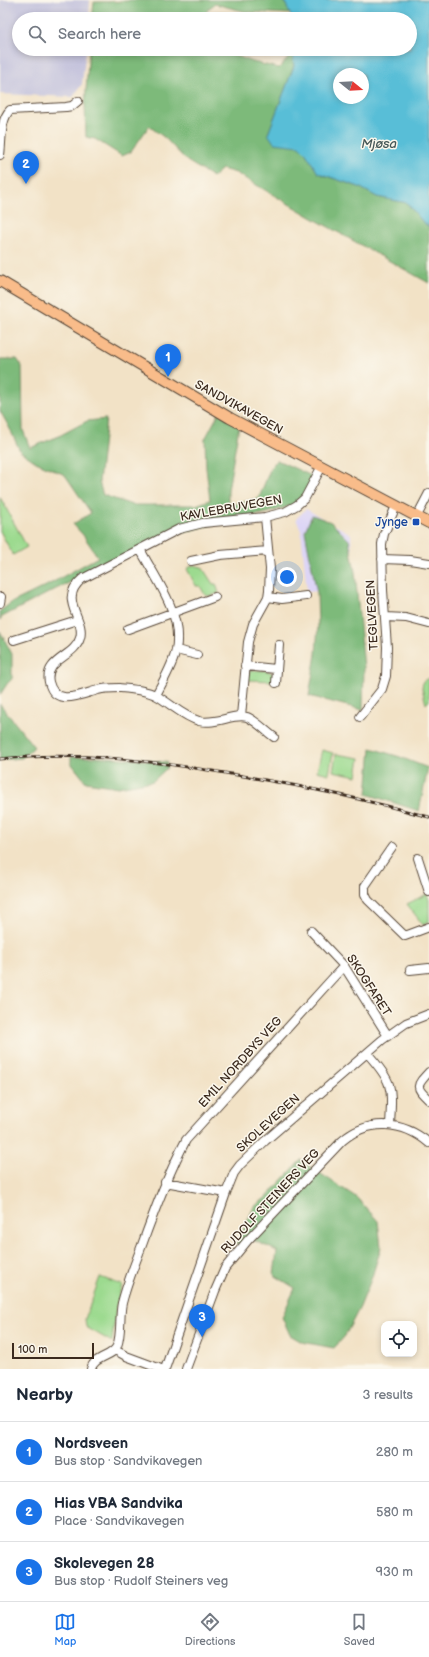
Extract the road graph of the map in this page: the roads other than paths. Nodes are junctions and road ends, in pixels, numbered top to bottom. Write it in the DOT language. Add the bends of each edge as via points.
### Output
graph roads {
  1 [pos="78,101"];
  2 [pos="0,155"];
  3 [pos="0,281"];
  4 [pos="322,466"];
  5 [pos="429,493"];
  6 [pos="396,506"];
  7 [pos="417,516"];
  8 [pos="265,517"];
  9 [pos="429,523"];
  10 [pos="140,549"];
  11 [pos="268,551"];
  12 [pos="382,559"];
  13 [pos="191,561"];
  14 [pos="429,563"];
  15 [pos="306,596"];
  16 [pos="215,597"];
  17 [pos="268,597"];
  18 [pos="173,612"];
  19 [pos="385,617"];
  20 [pos="77,620"];
  21 [pos="429,624"];
  22 [pos="128,629"];
  23 [pos="14,640"];
  24 [pos="279,645"];
  25 [pos="176,650"];
  26 [pos="197,655"];
  27 [pos="245,666"];
  28 [pos="276,669"];
  29 [pos="276,683"];
  30 [pos="156,695"];
  31 [pos="241,716"];
  32 [pos="360,717"];
  33 [pos="274,737"];
  34 [pos="392,847"];
  35 [pos="418,858"];
  36 [pos="429,892"];
  37 [pos="429,927"];
  38 [pos="311,931"];
  39 [pos="344,966"];
  40 [pos="429,968"];
  41 [pos="410,970"];
  42 [pos="429,1014"];
  43 [pos="388,1036"];
  44 [pos="366,1053"];
  45 [pos="429,1072"];
  46 [pos="429,1100"];
  47 [pos="390,1125"];
  48 [pos="429,1143"];
  49 [pos="165,1182"];
  50 [pos="226,1193"];
  51 [pos="115,1350"];
  52 [pos="91,1369"];
  53 [pos="161,1369"];
  54 [pos="164,1369"];
  55 [pos="186,1369"];
  1 -- 2 [label="street" via="66,107 10,110 3,124"];
  3 -- 4 [label="main road, SANDVIKAVEGEN" via="224,414"];
  4 -- 6 [label="main road, SANDVIKAVEGEN"];
  4 -- 8 [label="street, KAVLEBRUVEGEN" via="312,488 298,505 285,512"];
  5 -- 7 [label="street"];
  6 -- 7 [label="main road, SANDVIKAVEGEN"];
  6 -- 12 [label="street, TEGLVEGEN" via="384,534"];
  7 -- 9 [label="main road, SANDVIKAVEGEN"];
  8 -- 10 [label="street, KAVLEBRUVEGEN" via="188,526"];
  8 -- 11 [label="street"];
  10 -- 18 [label="street"];
  10 -- 20 [label="street, KAVLEBRUVEGEN" via="77,584 72,601"];
  11 -- 13 [label="street"];
  11 -- 17 [label="street"];
  12 -- 14 [label="street"];
  12 -- 19 [label="street, TEGLVEGEN"];
  15 -- 17 [label="street" via="282,599"];
  16 -- 18 [label="street"];
  17 -- 27 [label="street" via="250,633"];
  18 -- 22 [label="street" via="138,629"];
  18 -- 25 [label="street" via="176,624"];
  19 -- 21 [label="street" via="412,619"];
  19 -- 32 [label="street, TEGLVEGEN" via="387,666 384,683"];
  20 -- 23 [label="street"];
  20 -- 30 [label="street, KAVLEBRUVEGEN" via="81,636 76,646 49,670 49,684 56,693 70,698 99,689 129,688"];
  24 -- 28 [label="street"];
  25 -- 26 [label="street"];
  25 -- 30 [label="street"];
  27 -- 28 [label="street"];
  27 -- 31 [label="street"];
  28 -- 29 [label="street"];
  30 -- 31 [label="street, KAVLEBRUVEGEN" via="191,717 204,722"];
  31 -- 33 [label="street" via="249,718"];
  34 -- 37 [label="street" via="365,886 365,894 405,936"];
  35 -- 36 [label="street"];
  38 -- 39 [label="street, SKOGFARET"];
  39 -- 43 [label="street, SKOGFARET"];
  39 -- 49 [label="street, EMIL NORDBYS VEG" via="186,1140"];
  40 -- 41 [label="street"];
  42 -- 43 [label="street, SKOLEVEGEN" via="406,1023"];
  43 -- 44 [label="street, SKOLEVEGEN"];
  44 -- 47 [label="street" via="385,1075 390,1086"];
  44 -- 50 [label="street, SKOLEVEGEN" via="246,1157 234,1173"];
  45 -- 46 [label="street" via="418,1087"];
  47 -- 48 [label="street, RUDOLF STEINERS VEG" via="411,1130"];
  47 -- 55 [label="street, RUDOLF STEINERS VEG" via="369,1126 346,1138 234,1256 219,1281"];
  49 -- 50 [label="street"];
  49 -- 51 [label="street, EMIL NORDBYS VEG" via="128,1282"];
  50 -- 54 [label="street, SKOLEVEGEN"];
  51 -- 52 [label="street" via="101,1357"];
  51 -- 53 [label="street"];
}
